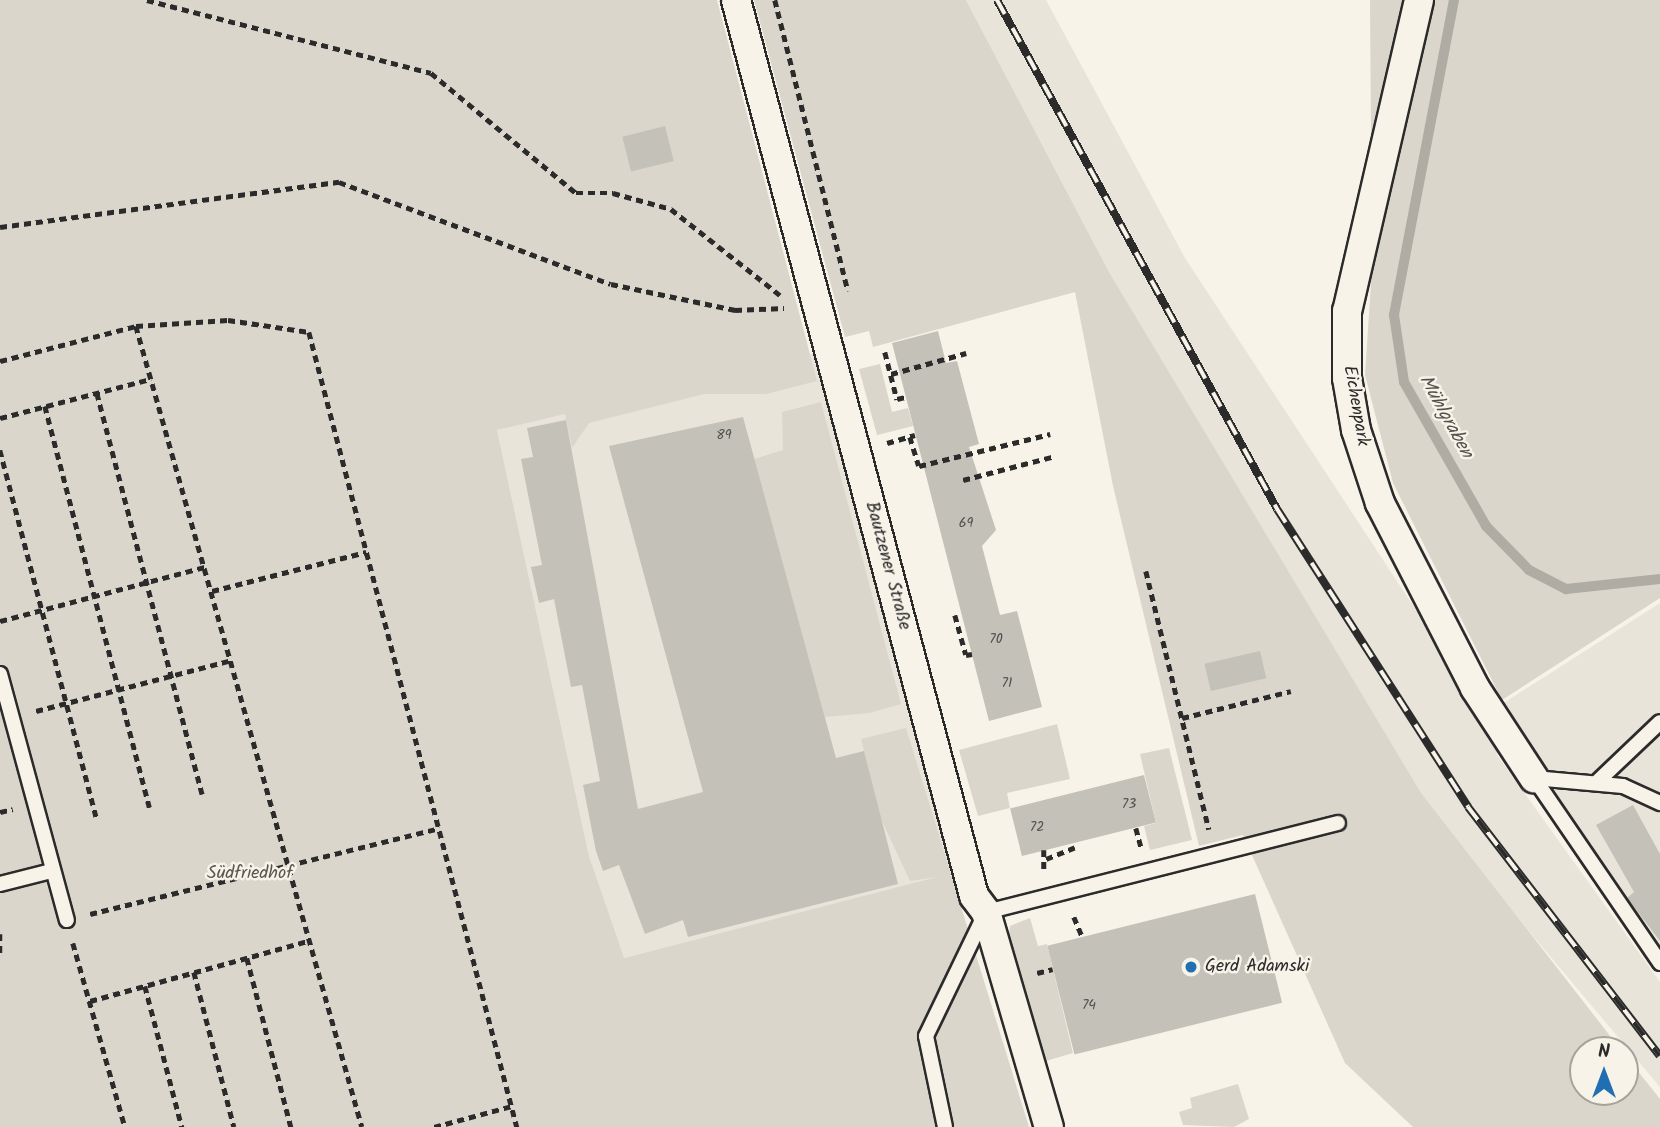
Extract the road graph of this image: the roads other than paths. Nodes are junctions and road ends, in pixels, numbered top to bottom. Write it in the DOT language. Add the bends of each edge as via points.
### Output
graph roads {
  1 [pos="736,0"];
  2 [pos="1419,0"];
  3 [pos="0,674"];
  4 [pos="1660,722"];
  5 [pos="1534,778"];
  6 [pos="1596,783"];
  7 [pos="1660,803"];
  8 [pos="1338,823"];
  9 [pos="51,871"];
  10 [pos="0,884"];
  11 [pos="986,912"];
  12 [pos="67,920"];
  13 [pos="1660,963"];
  14 [pos="945,1127"];
  15 [pos="1049,1127"];
  1 -- 11 [label="street, Bautzener Straße" via="974,896"];
  2 -- 5 [label="street, Eichenpark" via="1347,311 1347,378 1356,430 1380,503 1475,688"];
  3 -- 9 [label="lane"];
  4 -- 6 [label="lane"];
  5 -- 6 [label="lane"];
  5 -- 13 [label="lane"];
  6 -- 7 [label="lane" via="1623,786"];
  8 -- 11 [label="lane"];
  9 -- 10 [label="lane"];
  9 -- 12 [label="lane"];
  11 -- 14 [label="lane" via="926,1035"];
  11 -- 15 [label="street, Bautzener Straße"];
}
